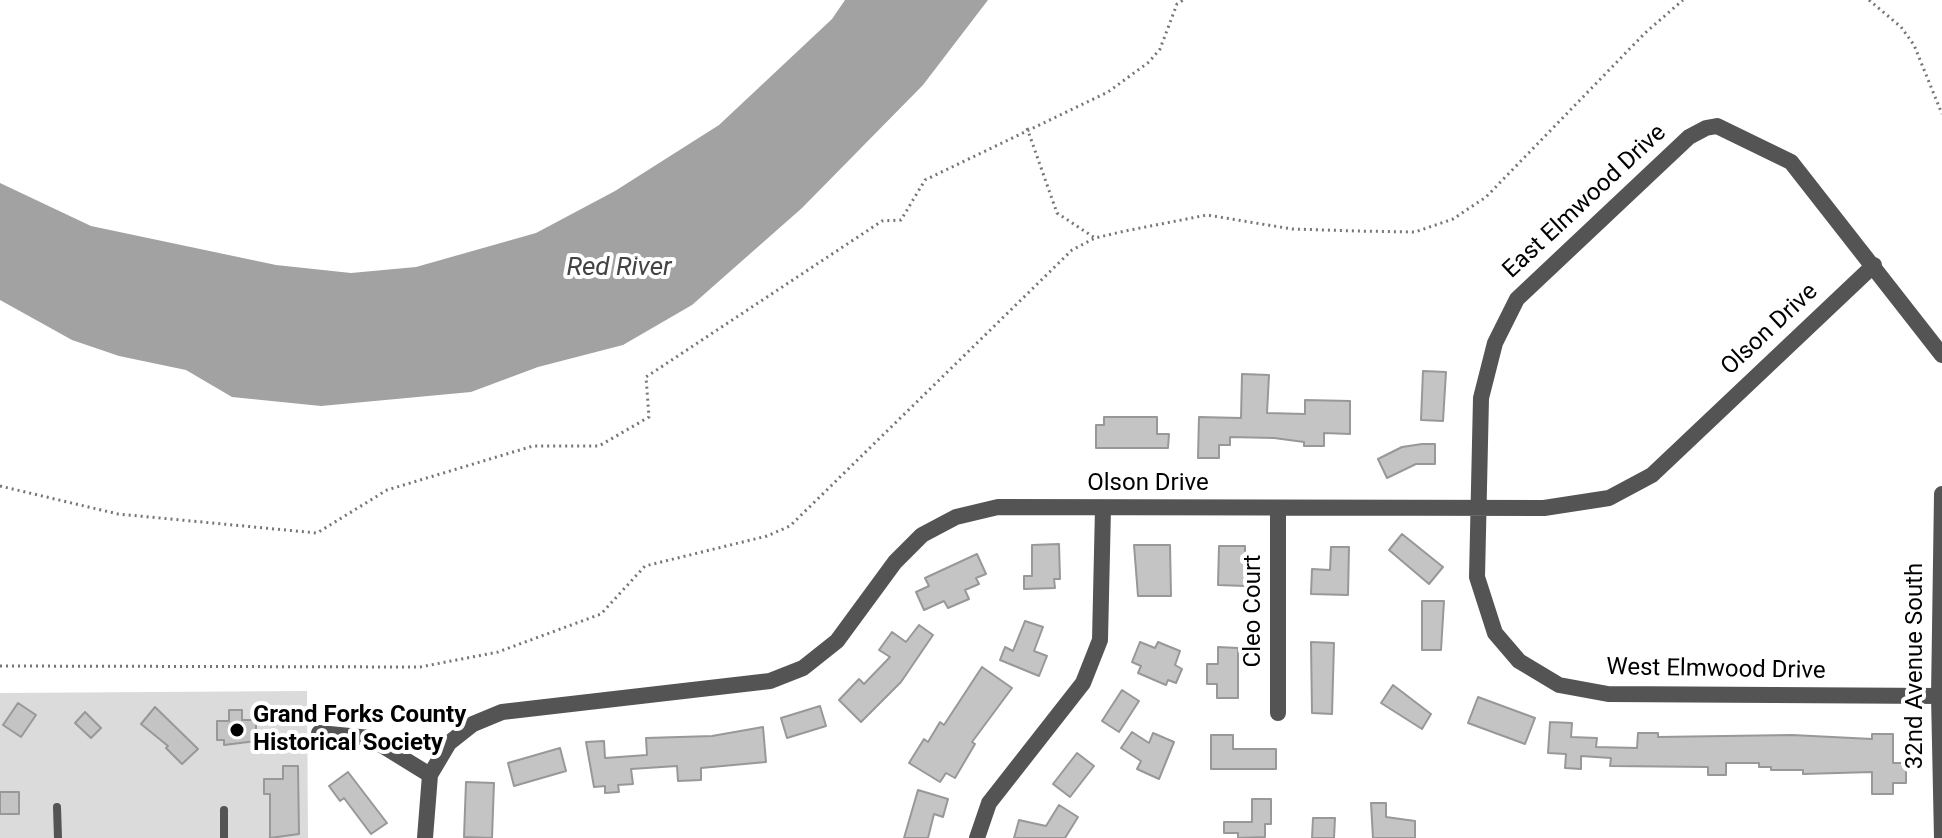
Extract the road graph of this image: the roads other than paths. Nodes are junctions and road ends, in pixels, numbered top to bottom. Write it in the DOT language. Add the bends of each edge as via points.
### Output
graph roads {
  1 [pos="1874,265"];
  2 [pos="1942,355"];
  3 [pos="1942,494"];
  4 [pos="1103,508"];
  5 [pos="1278,509"];
  6 [pos="1478,509"];
  7 [pos="1941,581"];
  8 [pos="1939,696"];
  9 [pos="1278,713"];
  10 [pos="319,733"];
  11 [pos="430,775"];
  12 [pos="57,807"];
  13 [pos="224,810"];
  14 [pos="58,838"];
  15 [pos="224,838"];
  16 [pos="425,838"];
  17 [pos="977,838"];
  18 [pos="1942,838"];
  1 -- 2 [label="street, East Elmwood Drive"];
  1 -- 6 [label="street, Olson Drive" via="1652,475 1609,498 1544,508"];
  1 -- 6 [label="street, East Elmwood Drive" via="1791,162 1717,126 1689,137 1517,299 1495,343 1481,398"];
  3 -- 7 [label="street, 32nd Avenue South"];
  4 -- 5 [label="street, Olson Drive"];
  4 -- 11 [label="street, Olson Drive" via="998,507 956,517 922,535 895,562 837,641 803,668 770,681 502,712 473,724 449,743"];
  4 -- 17 [label="street" via="1100,640 1083,683 989,803"];
  5 -- 6 [label="street, Olson Drive"];
  5 -- 9 [label="street, Cleo Court"];
  6 -- 8 [label="street, West Elmwood Drive" via="1477,577 1495,633 1519,661 1559,685 1608,694"];
  7 -- 8 [label="street, 32nd Avenue South"];
  8 -- 18 [label="street, 32nd Avenue South"];
  10 -- 11 [label="street" via="370,738"];
  11 -- 16 [label="street"];
  12 -- 14 [label="lane"];
  13 -- 15 [label="lane"];
}
